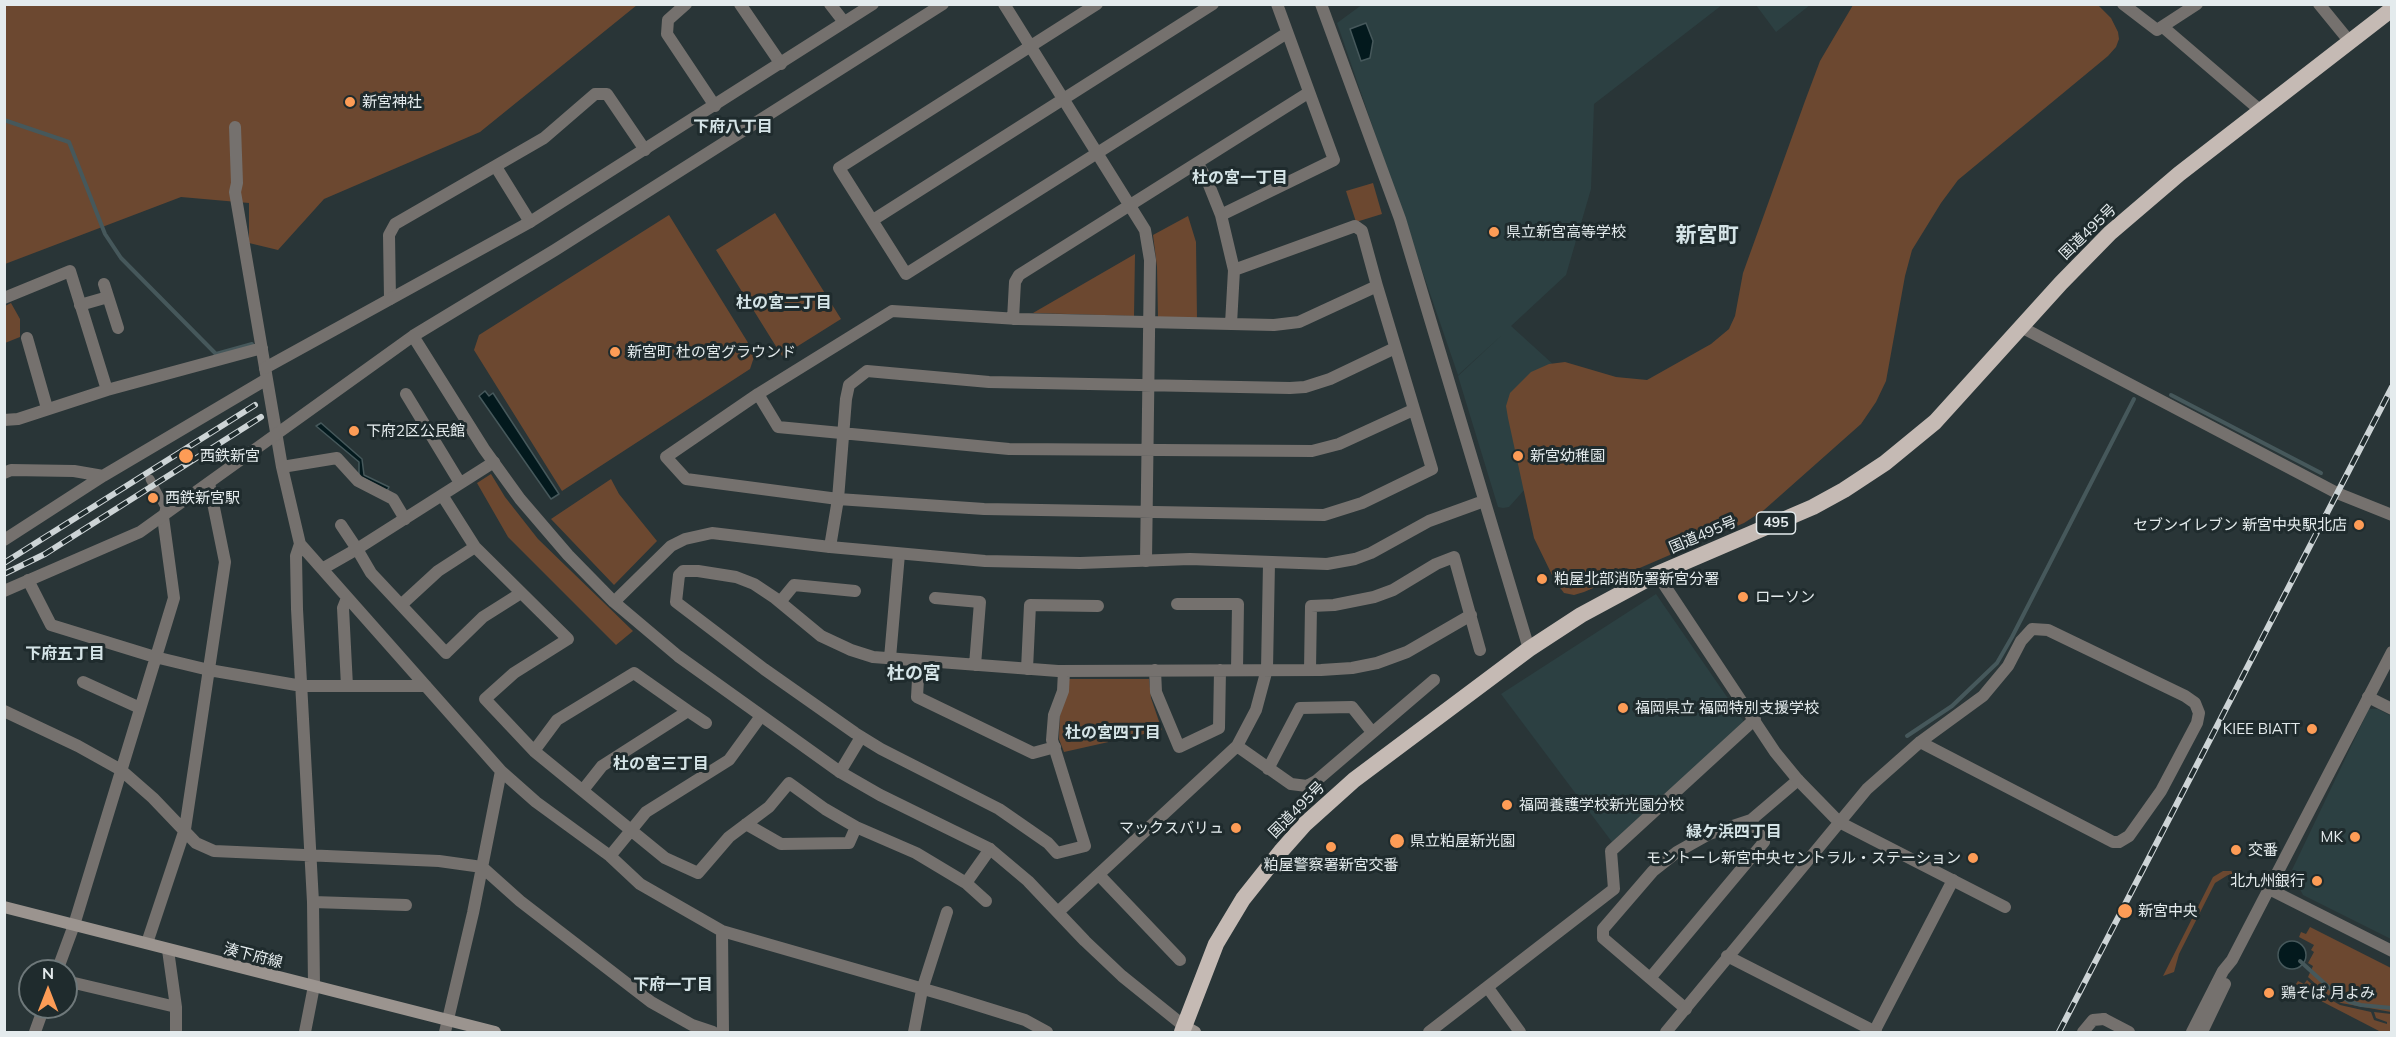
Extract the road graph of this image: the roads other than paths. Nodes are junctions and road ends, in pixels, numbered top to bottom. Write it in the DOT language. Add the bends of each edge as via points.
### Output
graph roads {
  1 [pos="686,4"];
  2 [pos="740,4"];
  3 [pos="830,4"];
  4 [pos="873,4"];
  5 [pos="943,4"];
  6 [pos="1004,4"];
  7 [pos="1097,4"];
  8 [pos="1214,4"];
  9 [pos="1277,4"];
  10 [pos="1322,4"];
  11 [pos="2123,4"];
  12 [pos="2197,4"];
  13 [pos="2319,4"];
  14 [pos="2391,6"];
  15 [pos="844,22"];
  16 [pos="2163,27"];
  17 [pos="1287,33"];
  18 [pos="2350,42"];
  19 [pos="1030,46"];
  20 [pos="781,64"];
  21 [pos="1308,93"];
  22 [pos="1063,100"];
  23 [pos="715,106"];
  24 [pos="2261,111"];
  25 [pos="235,127"];
  26 [pos="645,150"];
  27 [pos="1097,153"];
  28 [pos="1198,164"];
  29 [pos="496,167"];
  30 [pos="1130,206"];
  31 [pos="1221,215"];
  32 [pos="873,220"];
  33 [pos="530,222"];
  34 [pos="1234,270"];
  35 [pos="104,285"];
  36 [pos="1377,286"];
  37 [pos="108,297"];
  38 [pos="4,298"];
  39 [pos="390,299"];
  40 [pos="80,305"];
  41 [pos="1013,319"];
  42 [pos="1149,323"];
  43 [pos="1231,324"];
  44 [pos="2021,327"];
  45 [pos="118,328"];
  46 [pos="413,336"];
  47 [pos="27,338"];
  48 [pos="262,348"];
  49 [pos="1395,348"];
  50 [pos="266,373"];
  51 [pos="1148,386"];
  52 [pos="107,390"];
  53 [pos="406,394"];
  54 [pos="759,394"];
  55 [pos="47,408"];
  56 [pos="1413,410"];
  57 [pos="4,420"];
  58 [pos="843,433"];
  59 [pos="276,436"];
  60 [pos="1148,449"];
  61 [pos="494,462"];
  62 [pos="282,467"];
  63 [pos="4,473"];
  64 [pos="104,476"];
  65 [pos="150,479"];
  66 [pos="209,483"];
  67 [pos="460,483"];
  68 [pos="442,495"];
  69 [pos="838,499"];
  70 [pos="1484,501"];
  71 [pos="1146,513"];
  72 [pos="2391,515"];
  73 [pos="163,517"];
  74 [pos="405,519"];
  75 [pos="341,525"];
  76 [pos="4,540"];
  77 [pos="300,544"];
  78 [pos="475,547"];
  79 [pos="830,548"];
  80 [pos="357,549"];
  81 [pos="899,554"];
  82 [pos="1146,561"];
  83 [pos="1269,562"];
  84 [pos="322,569"];
  85 [pos="1657,574"];
  86 [pos="28,580"];
  87 [pos="4,591"];
  88 [pos="855,591"];
  89 [pos="521,593"];
  90 [pos="347,598"];
  91 [pos="935,598"];
  92 [pos="614,602"];
  93 [pos="780,602"];
  94 [pos="1177,604"];
  95 [pos="401,605"];
  96 [pos="1098,606"];
  97 [pos="1471,615"];
  98 [pos="1529,649"];
  99 [pos="1480,650"];
  100 [pos="2391,652"];
  101 [pos="155,657"];
  102 [pos="890,658"];
  103 [pos="919,661"];
  104 [pos="975,665"];
  105 [pos="1027,669"];
  106 [pos="1267,669"];
  107 [pos="209,670"];
  108 [pos="1155,670"];
  109 [pos="1220,670"];
  110 [pos="1237,670"];
  111 [pos="1310,670"];
  112 [pos="1065,671"];
  113 [pos="1434,680"];
  114 [pos="83,682"];
  115 [pos="302,686"];
  116 [pos="347,686"];
  117 [pos="426,686"];
  118 [pos="2368,697"];
  119 [pos="140,708"];
  120 [pos="2391,709"];
  121 [pos="688,711"];
  122 [pos="6,713"];
  123 [pos="760,716"];
  124 [pos="1755,719"];
  125 [pos="706,723"];
  126 [pos="1372,732"];
  127 [pos="861,737"];
  128 [pos="1920,742"];
  129 [pos="1237,746"];
  130 [pos="1055,747"];
  131 [pos="534,751"];
  132 [pos="1268,769"];
  133 [pos="121,770"];
  134 [pos="501,771"];
  135 [pos="840,772"];
  136 [pos="1798,780"];
  137 [pos="584,790"];
  138 [pos="1751,820"];
  139 [pos="1839,822"];
  140 [pos="746,824"];
  141 [pos="856,827"];
  142 [pos="186,830"];
  143 [pos="632,830"];
  144 [pos="990,849"];
  145 [pos="311,856"];
  146 [pos="610,856"];
  147 [pos="482,867"];
  148 [pos="1099,875"];
  149 [pos="1953,880"];
  150 [pos="966,883"];
  151 [pos="2269,889"];
  152 [pos="986,901"];
  153 [pos="313,902"];
  154 [pos="406,906"];
  155 [pos="4,907"];
  156 [pos="2005,907"];
  157 [pos="947,912"];
  158 [pos="1058,912"];
  159 [pos="74,925"];
  160 [pos="722,931"];
  161 [pos="147,943"];
  162 [pos="168,950"];
  163 [pos="2391,951"];
  164 [pos="1727,956"];
  165 [pos="61,959"];
  166 [pos="1180,960"];
  167 [pos="2232,960"];
  168 [pos="1651,977"];
  169 [pos="78,984"];
  170 [pos="314,986"];
  171 [pos="1488,988"];
  172 [pos="922,990"];
  173 [pos="177,1007"];
  174 [pos="1686,1009"];
  175 [pos="446,1026"];
  176 [pos="1187,1030"];
  177 [pos="176,1032"];
  178 [pos="305,1032"];
  179 [pos="495,1032"];
  180 [pos="712,1032"];
  181 [pos="723,1032"];
  182 [pos="914,1032"];
  183 [pos="1047,1032"];
  184 [pos="1429,1032"];
  185 [pos="1520,1032"];
  186 [pos="1666,1032"];
  187 [pos="1875,1032"];
  188 [pos="2083,1032"];
  189 [pos="2129,1032"];
  190 [pos="2192,1032"];
  191 [pos="2202,1032"];
  1 -- 23 [label="street" via="668,20 667,34"];
  2 -- 20 [label="street"];
  3 -- 15 [label="street"];
  4 -- 15 [label="street"];
  5 -- 46 [label="street"];
  6 -- 19 [label="street"];
  7 -- 19 [label="street"];
  8 -- 22 [label="street"];
  9 -- 17 [label="street"];
  10 -- 70 [label="street" via="1400,219"];
  11 -- 16 [label="street" via="2157,30"];
  12 -- 16 [label="street"];
  13 -- 18 [label="street"];
  14 -- 18 [label="highway, 国道495号 / 495"];
  15 -- 20 [label="street"];
  16 -- 24 [label="street"];
  17 -- 21 [label="street"];
  17 -- 27 [label="street"];
  18 -- 24 [label="highway, 国道495号 / 495"];
  19 -- 22 [label="street"];
  19 -- 32 [label="street" via="839,168"];
  20 -- 23 [label="street"];
  21 -- 28 [label="street"];
  21 -- 31 [label="street" via="1334,160"];
  22 -- 27 [label="street"];
  22 -- 32 [label="street"];
  23 -- 26 [label="street"];
  24 -- 44 [label="highway, 国道495号 / 495" via="2110,233"];
  25 -- 48 [label="street" via="235,192"];
  26 -- 29 [label="street" via="607,94 595,94 544,138"];
  26 -- 33 [label="street"];
  27 -- 30 [label="street"];
  27 -- 32 [label="street" via="906,274"];
  28 -- 30 [label="street"];
  28 -- 31 [label="street"];
  29 -- 33 [label="street"];
  29 -- 39 [label="street" via="395,224 389,235"];
  30 -- 41 [label="street" via="1019,275 1015,282"];
  30 -- 42 [label="street" via="1145,230 1150,260"];
  31 -- 34 [label="street"];
  33 -- 39 [label="street"];
  34 -- 36 [label="street" via="1355,226 1362,231"];
  34 -- 43 [label="street"];
  35 -- 37 [label="street"];
  36 -- 43 [label="street" via="1299,322"];
  36 -- 49 [label="street"];
  37 -- 40 [label="street"];
  37 -- 45 [label="street"];
  38 -- 40 [label="street" via="70,272"];
  39 -- 50 [label="street"];
  40 -- 52 [label="street"];
  41 -- 42 [label="street"];
  41 -- 54 [label="street" via="892,311"];
  42 -- 43 [label="street"];
  42 -- 51 [label="street"];
  44 -- 72 [label="street" via="2337,493"];
  44 -- 85 [label="highway, 国道495号 / 495" via="1935,422 1861,479 1813,507"];
  46 -- 59 [label="street"];
  46 -- 61 [label="street"];
  47 -- 55 [label="street"];
  48 -- 50 [label="street"];
  48 -- 52 [label="street"];
  49 -- 51 [label="street" via="1305,387"];
  49 -- 56 [label="street"];
  50 -- 59 [label="street"];
  50 -- 64 [label="street"];
  51 -- 58 [label="street" via="989,382 867,371 849,385"];
  51 -- 60 [label="street"];
  52 -- 55 [label="street"];
  53 -- 67 [label="street"];
  54 -- 58 [label="street" via="778,427"];
  54 -- 69 [label="street" via="666,457 686,479"];
  55 -- 57 [label="street"];
  56 -- 60 [label="street" via="1339,444 1312,451"];
  56 -- 71 [label="street" via="1432,469 1362,503 1324,515"];
  58 -- 60 [label="street" via="1009,449"];
  58 -- 69 [label="street"];
  59 -- 62 [label="street"];
  59 -- 66 [label="street"];
  60 -- 71 [label="street"];
  61 -- 67 [label="street"];
  61 -- 92 [label="street" via="535,518"];
  62 -- 74 [label="street" via="337,458 358,481 393,499"];
  62 -- 77 [label="street"];
  63 -- 64 [label="street" via="74,471"];
  64 -- 76 [label="street"];
  65 -- 73 [label="street" via="165,507"];
  66 -- 73 [label="street"];
  66 -- 107 [label="street" via="225,562"];
  67 -- 68 [label="street"];
  68 -- 74 [label="street"];
  68 -- 78 [label="street"];
  69 -- 71 [label="street" via="984,509"];
  69 -- 79 [label="street"];
  70 -- 83 [label="street" via="1443,514 1389,545 1355,559 1327,564"];
  70 -- 98 [label="street"];
  71 -- 82 [label="street"];
  73 -- 86 [label="street" via="140,532"];
  73 -- 101 [label="street" via="174,598"];
  74 -- 80 [label="street"];
  75 -- 80 [label="street"];
  77 -- 84 [label="street"];
  77 -- 115 [label="street" via="296,556"];
  78 -- 89 [label="street"];
  78 -- 95 [label="street" via="438,571"];
  79 -- 81 [label="street"];
  79 -- 92 [label="street" via="728,534 697,536 671,546"];
  80 -- 84 [label="street"];
  80 -- 95 [label="street" via="371,573"];
  81 -- 82 [label="street" via="985,561"];
  81 -- 102 [label="street"];
  82 -- 83 [label="street"];
  83 -- 106 [label="street"];
  84 -- 90 [label="street"];
  85 -- 98 [label="highway, 国道495号 / 495" via="1581,615"];
  85 -- 124 [label="street"];
  86 -- 87 [label="street"];
  86 -- 101 [label="street" via="51,625"];
  88 -- 93 [label="street" via="794,585"];
  89 -- 95 [label="street" via="483,617 446,653"];
  89 -- 131 [label="street" via="568,639 514,673 486,699"];
  90 -- 116 [label="street" via="343,608"];
  90 -- 117 [label="street"];
  91 -- 104 [label="street" via="980,602"];
  92 -- 123 [label="street" via="678,656"];
  93 -- 102 [label="street" via="821,636 851,650"];
  93 -- 127 [label="street" via="736,577 683,570 679,575 676,602"];
  94 -- 110 [label="street" via="1238,604"];
  96 -- 105 [label="street" via="1030,605"];
  97 -- 99 [label="street"];
  97 -- 111 [label="street" via="1426,643 1377,663"];
  97 -- 111 [label="street" via="1454,557 1445,560 1374,597 1311,606"];
  98 -- 176 [label="highway, 国道495号 / 495" via="1354,780 1305,824 1228,922 1212,954"];
  100 -- 118 [label="street"];
  101 -- 107 [label="street"];
  101 -- 119 [label="street"];
  102 -- 103 [label="street"];
  103 -- 104 [label="street"];
  103 -- 130 [label="street" via="917,697 1033,753"];
  104 -- 105 [label="street"];
  105 -- 112 [label="street"];
  106 -- 110 [label="street"];
  106 -- 111 [label="street"];
  106 -- 129 [label="street" via="1256,710"];
  107 -- 115 [label="street"];
  107 -- 142 [label="street"];
  108 -- 109 [label="street"];
  108 -- 109 [label="street" via="1156,692 1179,747 1219,728"];
  108 -- 112 [label="street"];
  109 -- 110 [label="street"];
  112 -- 130 [label="street" via="1054,716"];
  113 -- 126 [label="street"];
  114 -- 119 [label="street"];
  115 -- 116 [label="street"];
  115 -- 145 [label="street"];
  116 -- 117 [label="street"];
  117 -- 134 [label="street"];
  118 -- 120 [label="street"];
  118 -- 151 [label="street"];
  119 -- 133 [label="street"];
  121 -- 125 [label="street"];
  121 -- 131 [label="street" via="634,673 557,720"];
  121 -- 137 [label="street" via="602,766"];
  122 -- 133 [label="street"];
  123 -- 135 [label="street"];
  123 -- 143 [label="street" via="729,760 646,813"];
  124 -- 136 [label="street"];
  124 -- 171 [label="street" via="1611,851 1614,889"];
  126 -- 132 [label="street" via="1307,786 1291,784"];
  126 -- 132 [label="street" via="1352,707 1300,708"];
  127 -- 130 [label="street" via="999,808 1048,843 1057,854 1085,846"];
  127 -- 135 [label="street"];
  128 -- 128 [label="street" via="1983,696 2008,666 2025,635 2040,628 2185,696 2195,703 2199,713 2161,792 2129,836 2119,842"];
  128 -- 139 [label="street" via="1874,782"];
  129 -- 132 [label="street"];
  129 -- 148 [label="street"];
  131 -- 137 [label="street"];
  133 -- 142 [label="street"];
  133 -- 159 [label="street"];
  134 -- 146 [label="street"];
  134 -- 147 [label="street"];
  135 -- 144 [label="street"];
  136 -- 138 [label="street"];
  136 -- 139 [label="street"];
  137 -- 143 [label="street"];
  138 -- 168 [label="street" via="1764,842"];
  138 -- 168 [label="street" via="1709,834 1677,852 1653,872 1603,928 1603,938"];
  139 -- 149 [label="street"];
  139 -- 164 [label="street"];
  140 -- 141 [label="street" via="781,844 849,843"];
  140 -- 141 [label="street" via="769,807 789,783"];
  140 -- 143 [label="street" via="729,837 698,873 665,858"];
  141 -- 150 [label="street" via="916,853"];
  142 -- 145 [label="street" via="196,843 214,851"];
  142 -- 161 [label="street"];
  143 -- 146 [label="street"];
  144 -- 150 [label="street"];
  144 -- 158 [label="street" via="1028,880"];
  145 -- 147 [label="street" via="439,861"];
  145 -- 153 [label="street"];
  146 -- 160 [label="street" via="640,884"];
  147 -- 175 [label="street"];
  147 -- 180 [label="street" via="651,1002"];
  148 -- 158 [label="street"];
  148 -- 166 [label="street"];
  149 -- 156 [label="street"];
  149 -- 187 [label="street"];
  150 -- 152 [label="street"];
  151 -- 163 [label="street"];
  151 -- 167 [label="street"];
  153 -- 154 [label="street"];
  153 -- 170 [label="street"];
  155 -- 159 [label="main road, 湊下府線"];
  157 -- 172 [label="street"];
  158 -- 176 [label="street" via="1122,976"];
  159 -- 161 [label="main road, 湊下府線"];
  159 -- 165 [label="street"];
  160 -- 172 [label="street"];
  160 -- 181 [label="street"];
  161 -- 162 [label="main road, 湊下府線"];
  162 -- 170 [label="main road, 湊下府線"];
  162 -- 173 [label="street"];
  164 -- 174 [label="street"];
  164 -- 187 [label="street"];
  167 -- 190 [label="street"];
  167 -- 191 [label="street" via="2231,972"];
  168 -- 174 [label="street"];
  169 -- 173 [label="street"];
  170 -- 175 [label="main road, 湊下府線"];
  170 -- 178 [label="street"];
  171 -- 184 [label="street"];
  171 -- 185 [label="street"];
  172 -- 182 [label="street"];
  172 -- 183 [label="street" via="1025,1020"];
  173 -- 177 [label="street"];
  174 -- 186 [label="street"];
  175 -- 179 [label="main road, 湊下府線"];
  188 -- 189 [label="street" via="2093,1020 2104,1019"];
}
